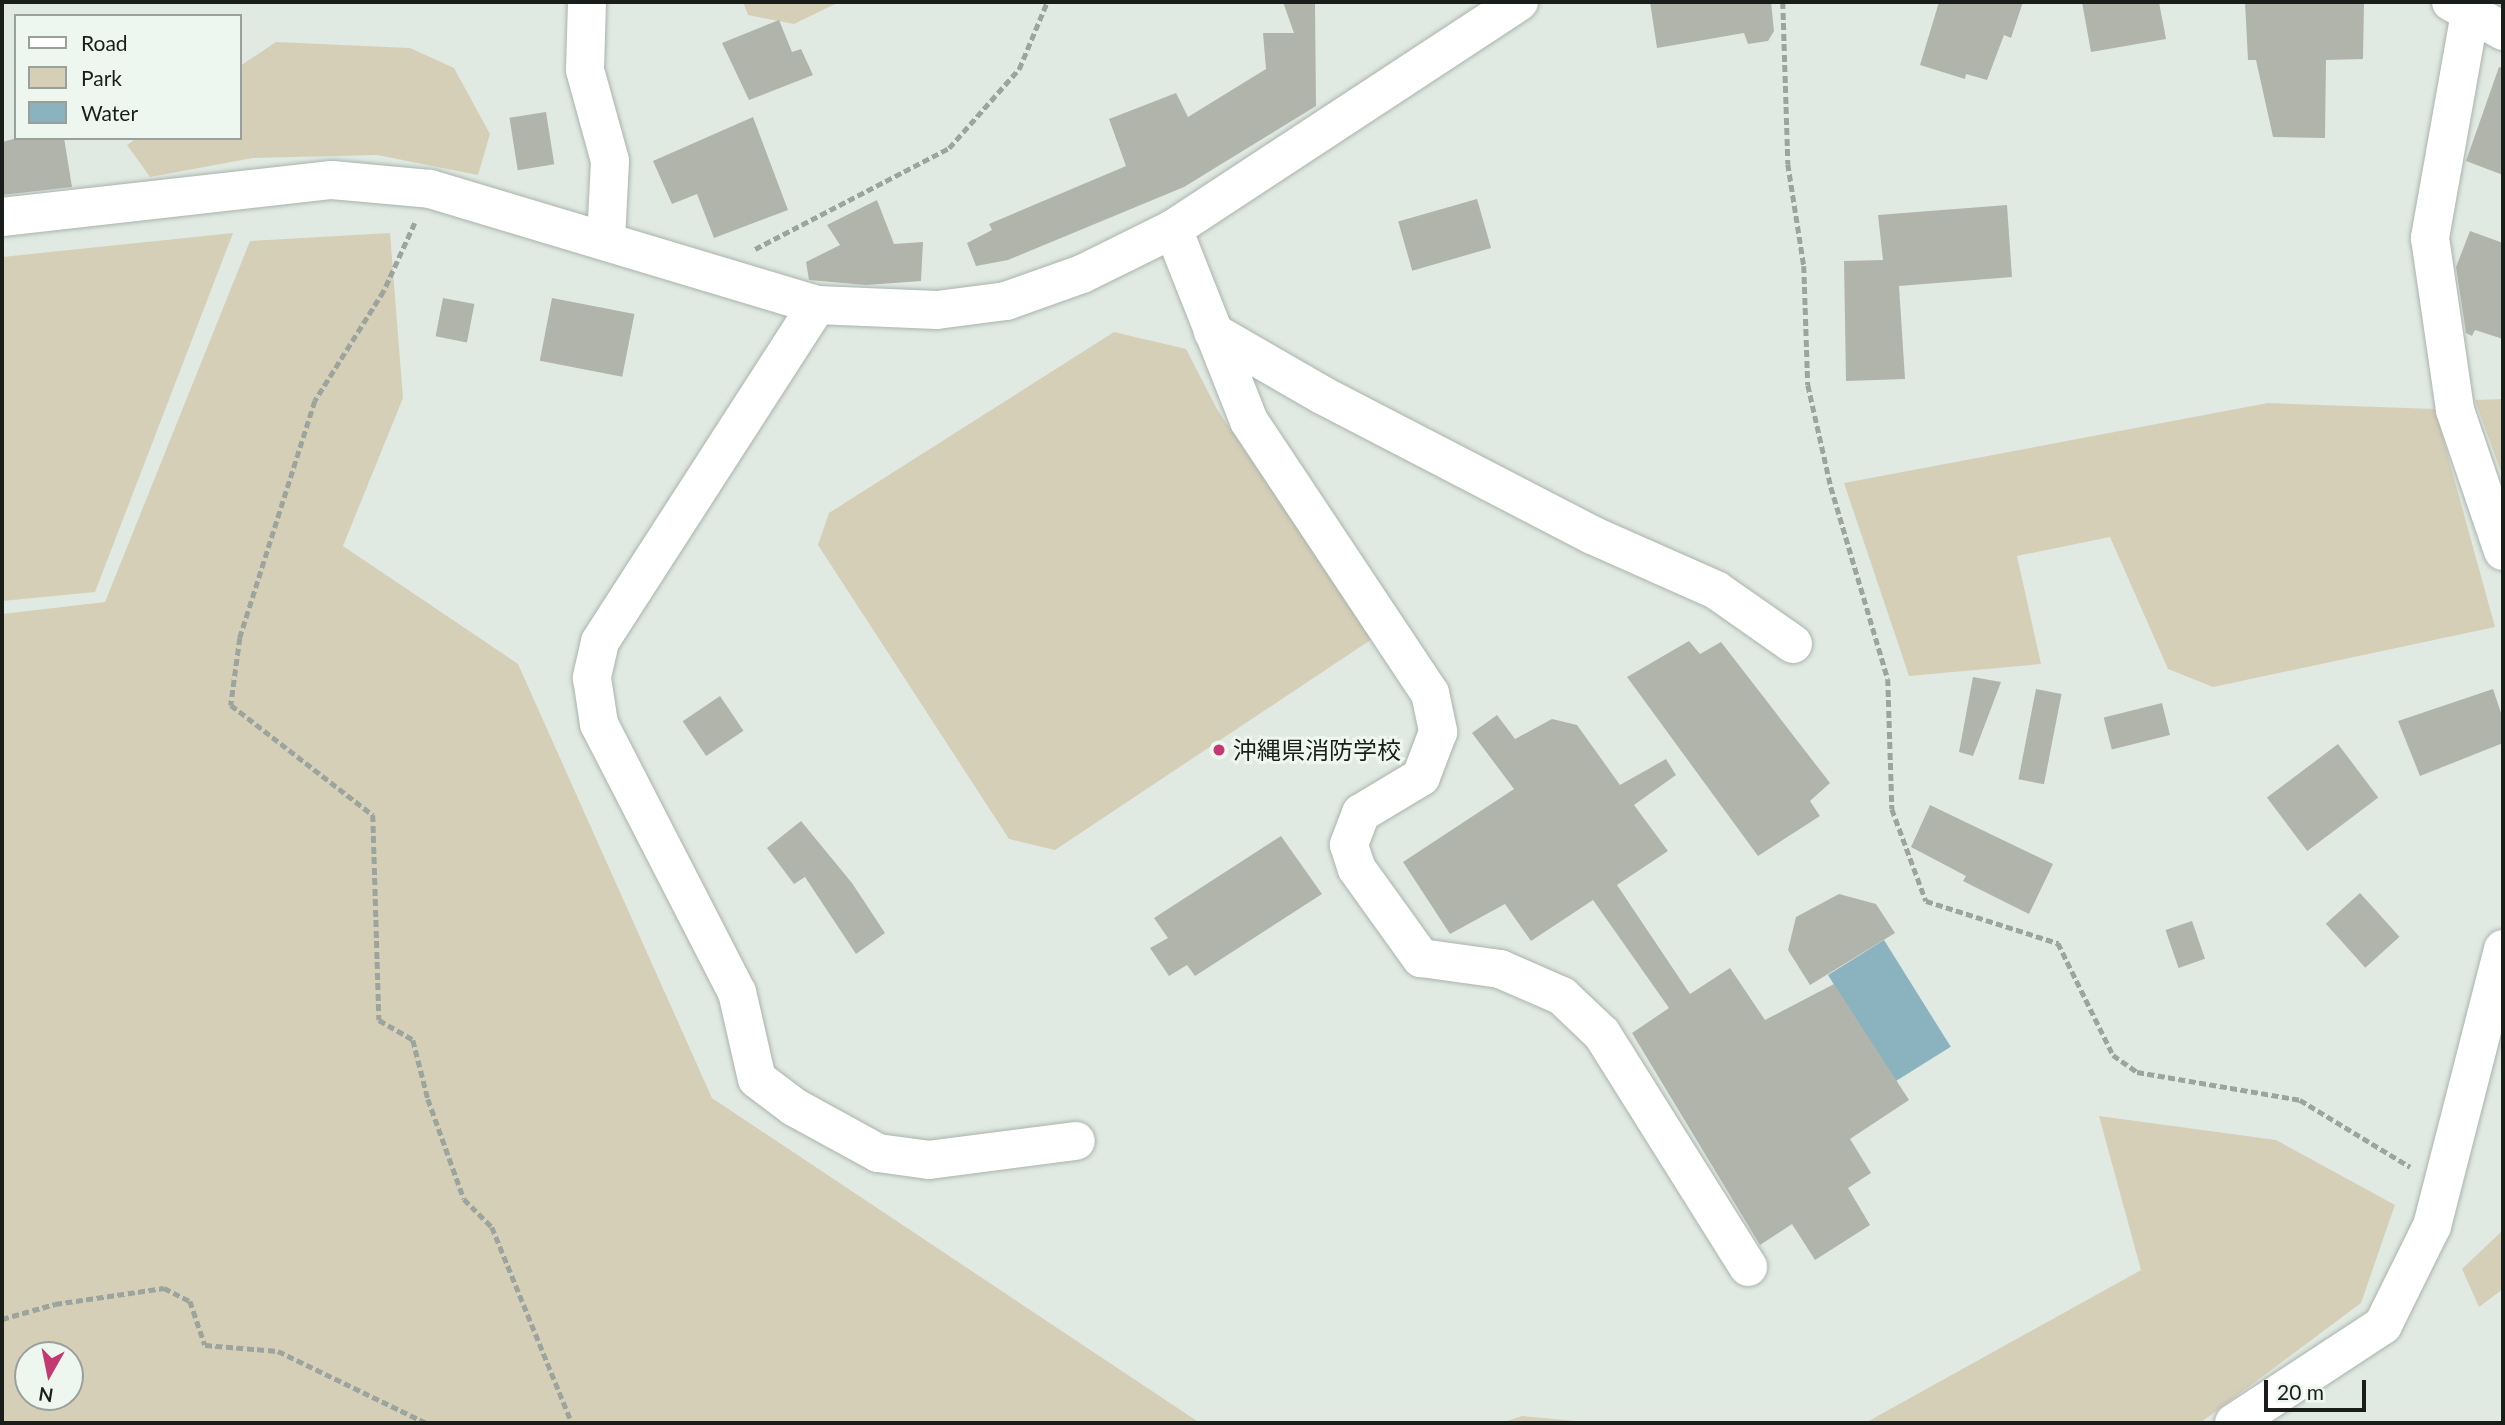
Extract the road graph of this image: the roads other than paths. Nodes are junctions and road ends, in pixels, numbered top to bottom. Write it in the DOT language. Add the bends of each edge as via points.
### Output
graph roads {
  1 [pos="587,2"];
  2 [pos="1519,2"];
  3 [pos="2461,7"];
  4 [pos="2503,31"];
  5 [pos="2,217"];
  6 [pos="1173,229"];
  7 [pos="606,240"];
  8 [pos="817,305"];
  9 [pos="1213,332"];
  10 [pos="2503,551"];
  11 [pos="1793,644"];
  12 [pos="2503,949"];
  13 [pos="1076,1141"];
  14 [pos="1748,1267"];
  15 [pos="2234,1423"];
  1 -- 7 [label="street" via="585,70 610,161"];
  2 -- 6 [label="street"];
  3 -- 4 [label="street"];
  3 -- 10 [label="street" via="2430,238 2455,410"];
  5 -- 7 [label="street" via="332,180 430,189"];
  6 -- 8 [label="street" via="1082,274 1006,301 937,310"];
  6 -- 9 [label="street"];
  7 -- 8 [label="street"];
  8 -- 13 [label="street" via="600,642 592,678 599,724 737,992 757,1079 794,1107 878,1153 929,1160"];
  9 -- 11 [label="street" via="1322,395 1568,522 1716,590"];
  9 -- 14 [label="street" via="1249,421 1430,694 1438,732 1420,776 1361,813 1349,845 1357,869 1421,958 1500,969 1562,996 1602,1034"];
  12 -- 15 [label="street" via="2432,1227 2383,1325"];
}
